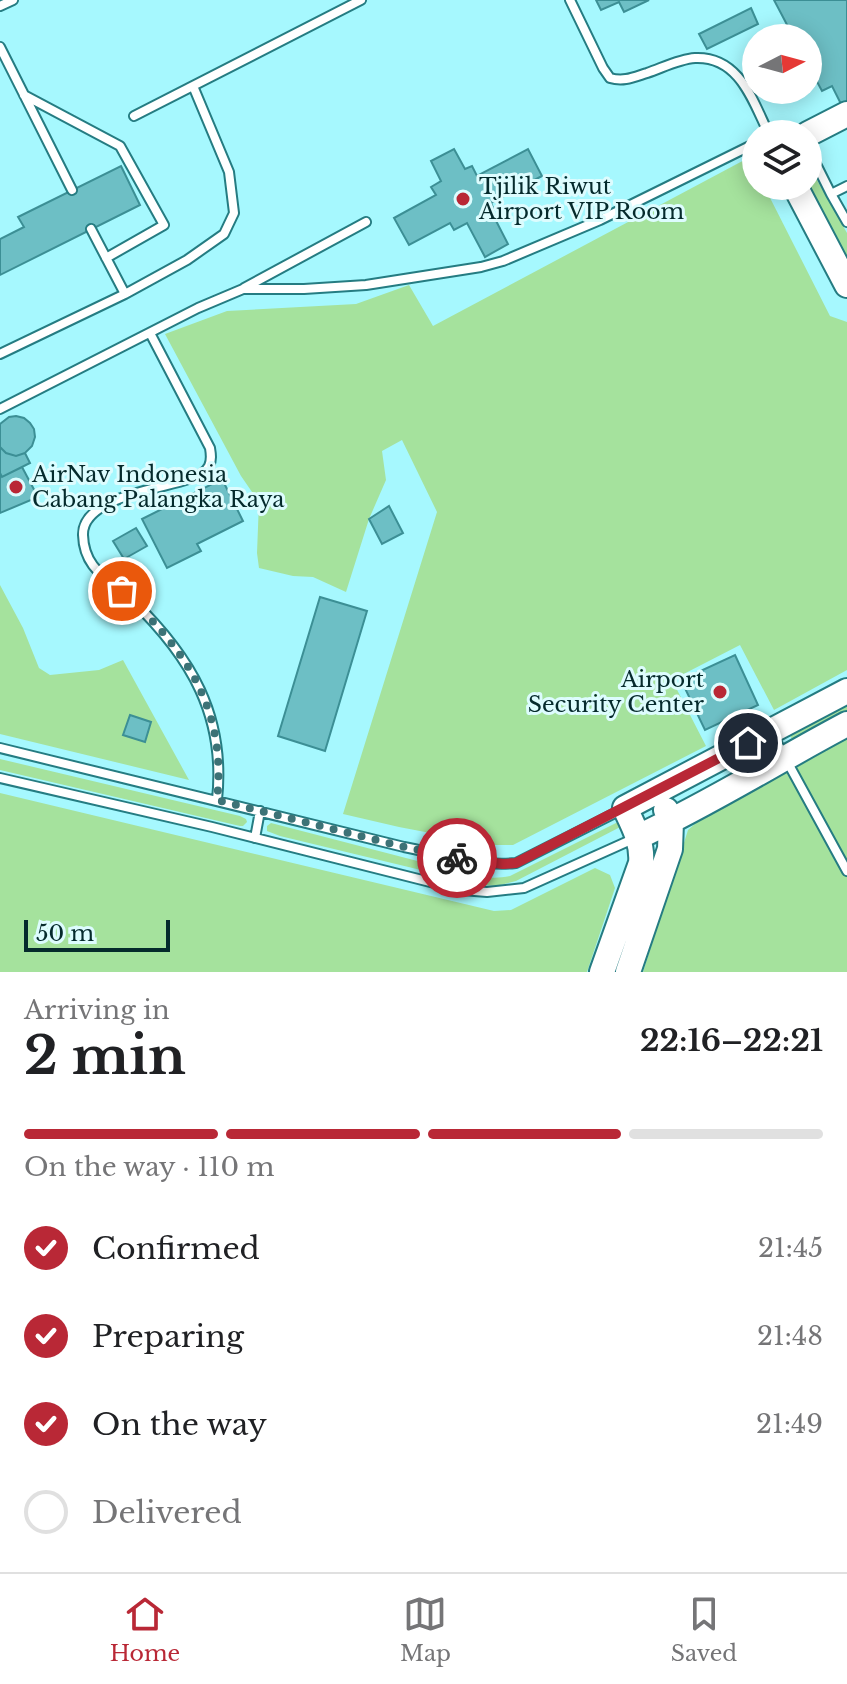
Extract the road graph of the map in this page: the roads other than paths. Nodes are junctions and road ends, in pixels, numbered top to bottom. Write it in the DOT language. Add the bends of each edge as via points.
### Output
graph roads {
  1 [pos="13,0"];
  2 [pos="361,0"];
  3 [pos="570,0"];
  4 [pos="0,6"];
  5 [pos="1,52"];
  6 [pos="193,86"];
  7 [pos="24,95"];
  8 [pos="847,114"];
  9 [pos="134,116"];
  10 [pos="762,120"];
  11 [pos="822,127"];
  12 [pos="742,150"];
  13 [pos="822,176"];
  14 [pos="847,186"];
  15 [pos="72,190"];
  16 [pos="831,194"];
  17 [pos="802,200"];
  18 [pos="366,222"];
  19 [pos="847,222"];
  20 [pos="91,229"];
  21 [pos="106,258"];
  22 [pos="847,285"];
  23 [pos="243,289"];
  24 [pos="125,294"];
  25 [pos="150,333"];
  26 [pos="0,354"];
  27 [pos="0,409"];
  28 [pos="847,691"];
  29 [pos="847,724"];
  30 [pos="771,731"];
  31 [pos="0,748"];
  32 [pos="785,757"];
  33 [pos="0,778"];
  34 [pos="657,790"];
  35 [pos="217,800"];
  36 [pos="625,808"];
  37 [pos="260,811"];
  38 [pos="671,822"];
  39 [pos="638,837"];
  40 [pos="255,838"];
  41 [pos="847,871"];
  42 [pos="602,972"];
  43 [pos="628,972"];
  1 -- 4 [label="lane"];
  2 -- 6 [label="lane"];
  3 -- 10 [label="lane" via="610,78 624,80 694,58 720,63 745,84"];
  5 -- 7 [label="lane"];
  6 -- 9 [label="lane"];
  6 -- 24 [label="lane" via="229,172 234,213 224,234"];
  7 -- 15 [label="lane"];
  7 -- 21 [label="lane" via="120,146 164,225"];
  8 -- 11 [label="main road"];
  12 -- 23 [label="lane" via="503,261 366,285"];
  13 -- 16 [label="lane"];
  14 -- 16 [label="lane"];
  16 -- 19 [label="lane"];
  17 -- 22 [label="main road"];
  18 -- 23 [label="lane"];
  20 -- 21 [label="lane"];
  21 -- 24 [label="lane"];
  23 -- 25 [label="lane"];
  24 -- 26 [label="lane"];
  25 -- 27 [label="lane"];
  25 -- 35 [label="lane" via="210,448 209,467 201,475 99,507 82,530 96,571 160,629 200,687 218,756"];
  28 -- 30 [label="main road"];
  29 -- 32 [label="main road"];
  30 -- 32 [label="lane"];
  30 -- 34 [label="main road"];
  31 -- 35 [label="lane"];
  32 -- 38 [label="main road"];
  32 -- 41 [label="lane"];
  33 -- 40 [label="lane"];
  34 -- 36 [label="main road"];
  34 -- 38 [label="main road"];
  35 -- 37 [label="lane"];
  36 -- 37 [label="lane" via="516,863 503,864 404,847"];
  36 -- 39 [label="main road"];
  37 -- 40 [label="lane"];
  38 -- 39 [label="main road"];
  38 -- 43 [label="main road" via="670,849"];
  39 -- 40 [label="lane" via="524,888 487,892"];
  39 -- 42 [label="main road" via="641,863"];
}
